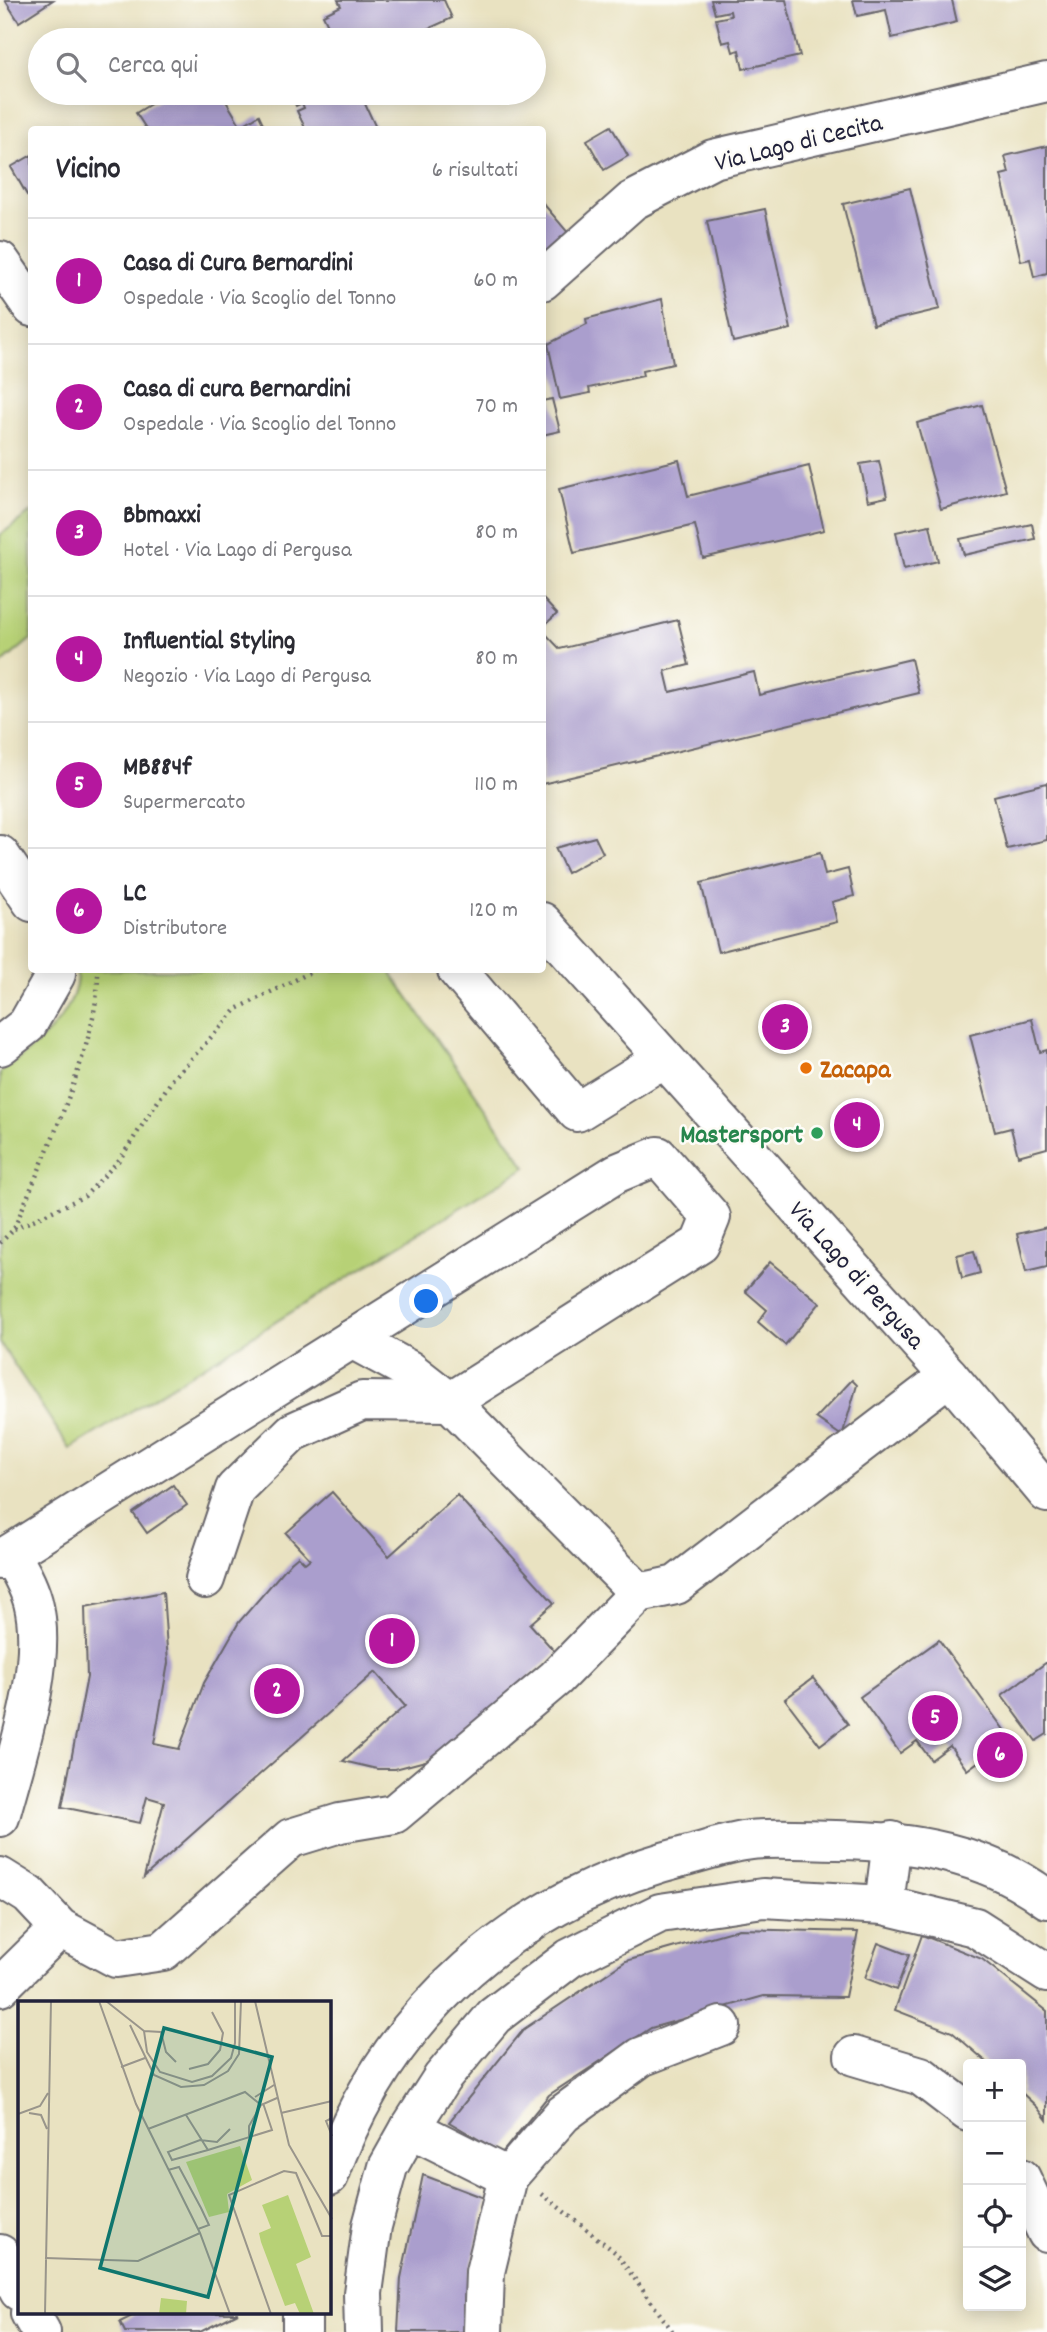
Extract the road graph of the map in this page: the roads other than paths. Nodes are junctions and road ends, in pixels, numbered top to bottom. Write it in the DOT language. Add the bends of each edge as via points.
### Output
graph roads {
  1 [pos="1047,82"];
  2 [pos="0,261"];
  3 [pos="546,277"];
  4 [pos="28,301"];
  5 [pos="0,855"];
  6 [pos="28,896"];
  7 [pos="546,926"];
  8 [pos="57,973"];
  9 [pos="460,973"];
  10 [pos="0,1046"];
  11 [pos="664,1058"];
  12 [pos="352,1339"];
  13 [pos="949,1376"];
  14 [pos="450,1402"];
  15 [pos="1047,1493"];
  16 [pos="5,1557"];
  17 [pos="205,1579"];
  18 [pos="639,1593"];
  19 [pos="0,1817"];
  20 [pos="892,1841"];
  21 [pos="0,1877"];
  22 [pos="1047,1899"];
  23 [pos="884,1905"];
  24 [pos="60,1927"];
  25 [pos="1047,1973"];
  26 [pos="0,1987"];
  27 [pos="721,2026"];
  28 [pos="854,2056"];
  29 [pos="963,2108"];
  30 [pos="410,2128"];
  31 [pos="331,2170"];
  32 [pos="508,2178"];
  33 [pos="1024,2185"];
  34 [pos="1047,2233"];
  35 [pos="0,2255"];
  36 [pos="18,2289"];
  37 [pos="31,2314"];
  38 [pos="302,2314"];
  39 [pos="41,2332"];
  40 [pos="302,2332"];
  41 [pos="364,2332"];
  42 [pos="483,2332"];
  1 -- 3 [label="street, Via Lago di Cecita" via="713,159 632,201"];
  2 -- 4 [label="street"];
  5 -- 6 [label="street"];
  7 -- 11 [label="street, Via Lago di Pergusa"];
  8 -- 10 [label="street" via="27,1025"];
  9 -- 11 [label="street" via="577,1112"];
  11 -- 13 [label="street, Via Lago di Pergusa"];
  12 -- 14 [label="street" via="409,1370"];
  12 -- 14 [label="street" via="617,1173 658,1156 711,1217 700,1244"];
  12 -- 16 [label="street"];
  13 -- 15 [label="street, Via Lago di Pergusa"];
  13 -- 18 [label="street" via="676,1585"];
  14 -- 17 [label="street" via="362,1401 293,1432 235,1489"];
  14 -- 18 [label="street"];
  16 -- 19 [label="street" via="24,1576 34,1604 37,1650 24,1730"];
  18 -- 24 [label="street" via="556,1678 394,1814 291,1838 163,1951 116,1958"];
  20 -- 22 [label="street" via="950,1853 1024,1881"];
  20 -- 23 [label="street"];
  20 -- 31 [label="street" via="751,1840 638,1868 543,1911 457,1976 398,2045 366,2093"];
  21 -- 24 [label="street" via="29,1895"];
  23 -- 25 [label="street" via="975,1927"];
  23 -- 30 [label="street" via="763,1898 660,1913 570,1958 494,2016 442,2078"];
  24 -- 26 [label="street"];
  27 -- 32 [label="street" via="641,2057 562,2113"];
  28 -- 29 [label="street" via="921,2076"];
  30 -- 32 [label="street"];
  30 -- 41 [label="street" via="388,2167 372,2226 363,2292"];
  32 -- 42 [label="street" via="485,2272"];
  33 -- 34 [label="street"];
  35 -- 36 [label="street"];
  37 -- 39 [label="street"];
  38 -- 40 [label="street"];
}
